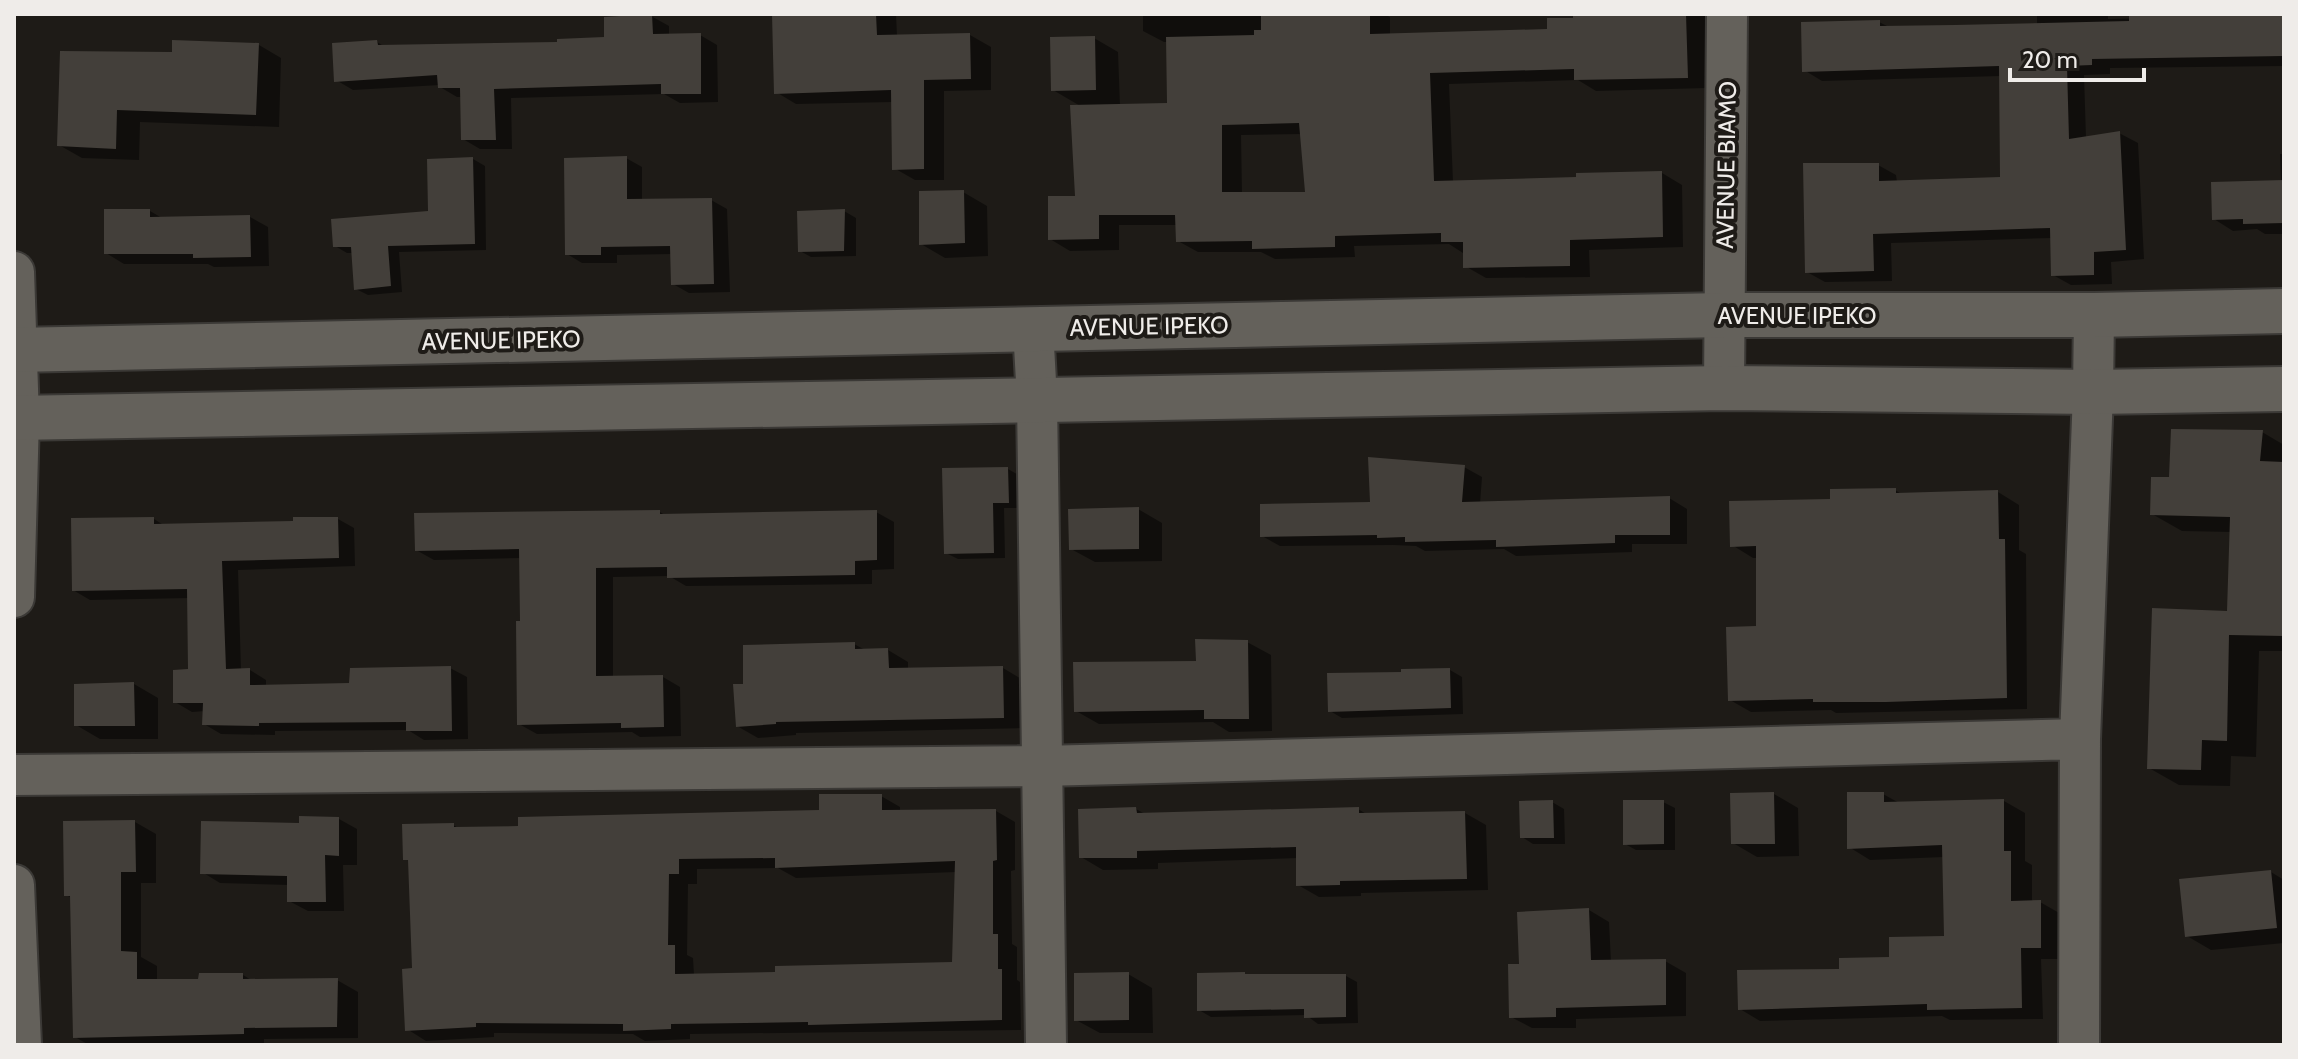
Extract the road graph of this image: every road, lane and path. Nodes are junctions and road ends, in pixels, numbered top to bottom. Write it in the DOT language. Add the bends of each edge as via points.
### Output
graph roads {
  1 [pos="1727,14"];
  2 [pos="14,272"];
  3 [pos="2284,311"];
  4 [pos="1724,315"];
  5 [pos="2094,315"];
  6 [pos="1033,328"];
  7 [pos="15,350"];
  8 [pos="1724,388"];
  9 [pos="2284,389"];
  10 [pos="2093,392"];
  11 [pos="1037,399"];
  12 [pos="16,418"];
  13 [pos="14,597"];
  14 [pos="2080,739"];
  15 [pos="1042,766"];
  16 [pos="14,775"];
  17 [pos="14,885"];
  18 [pos="21,1045"];
  19 [pos="1046,1045"];
  20 [pos="2079,1045"];
  1 -- 4 [label="street, AVENUE BIAMO"];
  2 -- 7 [label="street"];
  3 -- 5 [label="street, AVENUE IPEKO"];
  4 -- 5 [label="street, AVENUE IPEKO"];
  4 -- 6 [label="street, AVENUE IPEKO"];
  4 -- 8 [label="street, AVENUE BIAMO"];
  5 -- 10 [label="street"];
  6 -- 7 [label="street, AVENUE IPEKO"];
  6 -- 11 [label="street"];
  7 -- 12 [label="street"];
  8 -- 10 [label="street"];
  8 -- 11 [label="street"];
  9 -- 10 [label="street"];
  10 -- 14 [label="street"];
  11 -- 12 [label="street"];
  11 -- 15 [label="street"];
  12 -- 13 [label="street"];
  14 -- 15 [label="street"];
  14 -- 20 [label="street"];
  15 -- 16 [label="street"];
  15 -- 19 [label="street"];
  17 -- 18 [label="street"];
}
